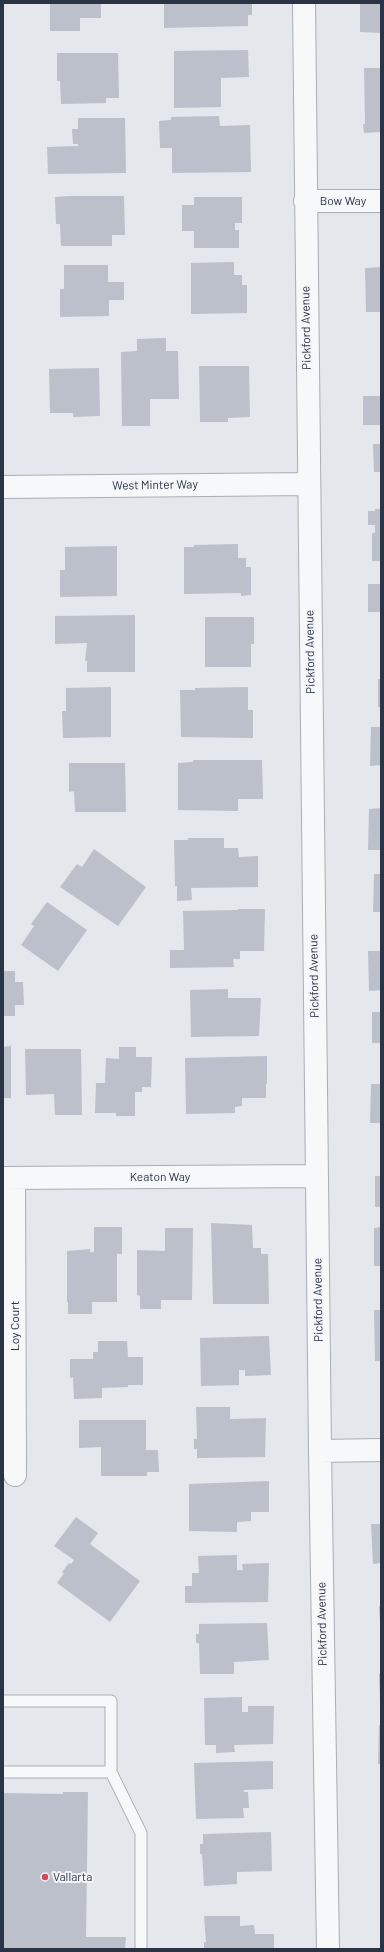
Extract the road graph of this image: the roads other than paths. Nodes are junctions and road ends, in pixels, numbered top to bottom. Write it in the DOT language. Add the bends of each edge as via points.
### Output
graph roads {
  1 [pos="304,3"];
  2 [pos="305,201"];
  3 [pos="381,201"];
  4 [pos="308,484"];
  5 [pos="3,487"];
  6 [pos="317,1176"];
  7 [pos="8,1178"];
  8 [pos="381,1450"];
  9 [pos="320,1451"];
  10 [pos="15,1475"];
  11 [pos="3,1701"];
  12 [pos="3,1772"];
  13 [pos="111,1772"];
  14 [pos="141,1949"];
  15 [pos="328,1949"];
  1 -- 2 [label="street, Pickford Avenue"];
  2 -- 3 [label="street, Bow Way"];
  2 -- 4 [label="street, Pickford Avenue"];
  4 -- 5 [label="street, West Minter Way"];
  4 -- 6 [label="street, Pickford Avenue"];
  6 -- 7 [label="street, Keaton Way"];
  6 -- 9 [label="street, Pickford Avenue"];
  7 -- 10 [label="street, Loy Court"];
  8 -- 9 [label="street"];
  9 -- 15 [label="street, Pickford Avenue"];
  11 -- 13 [label="lane" via="111,1701"];
  12 -- 13 [label="lane"];
  13 -- 14 [label="lane" via="141,1833"];
}
